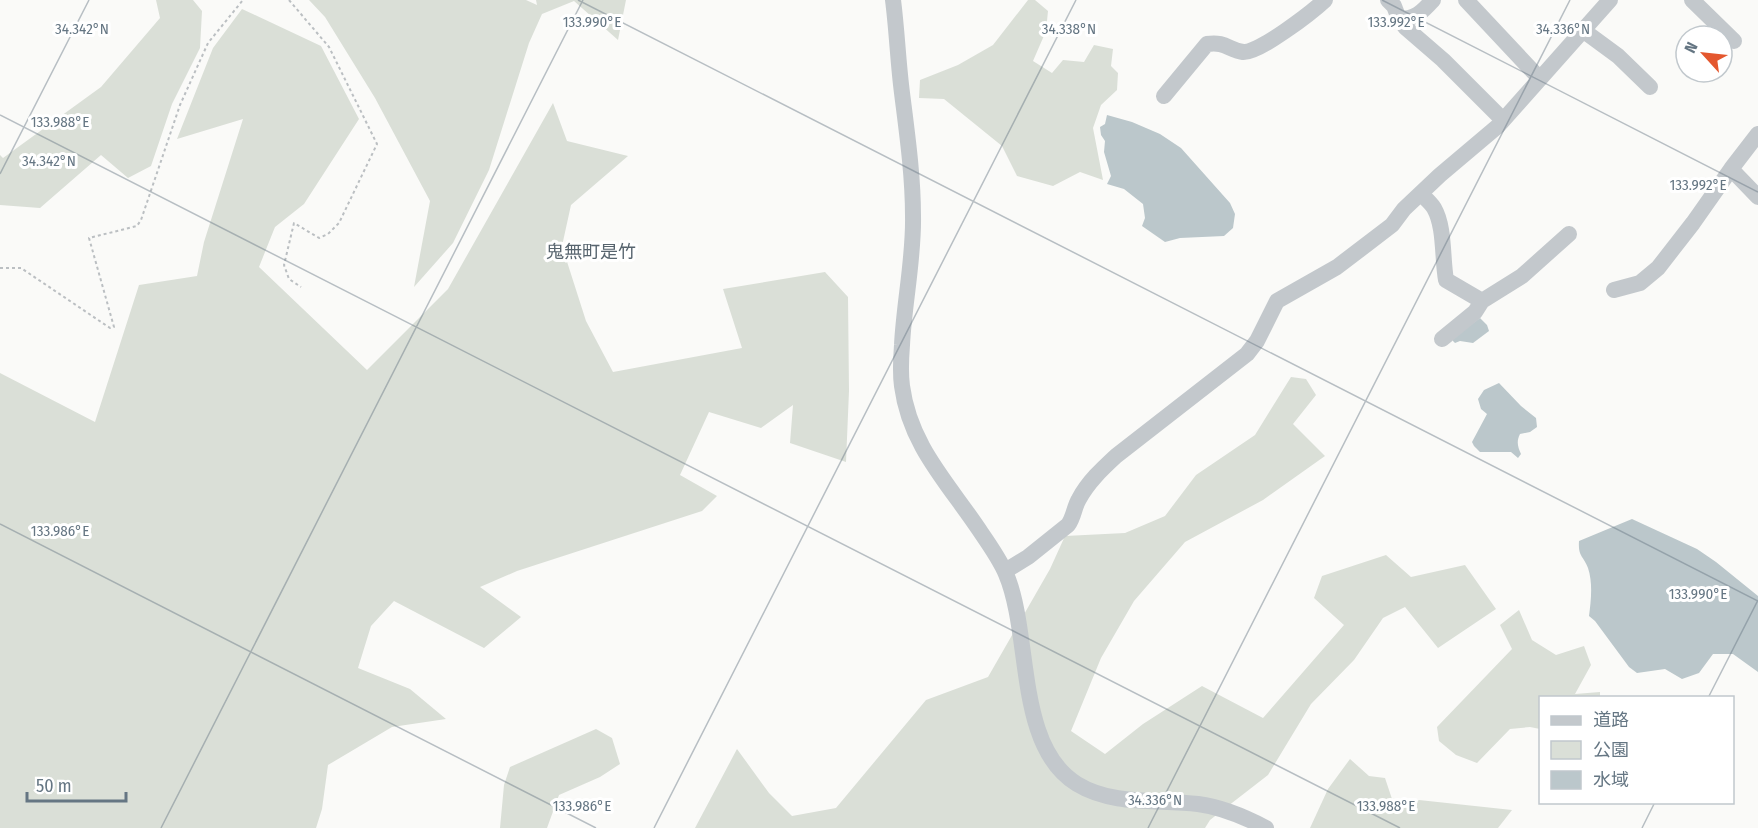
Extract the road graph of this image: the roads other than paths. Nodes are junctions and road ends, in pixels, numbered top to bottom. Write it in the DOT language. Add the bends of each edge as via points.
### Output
graph roads {
  1 [pos="893,0"];
  2 [pos="1325,0"];
  3 [pos="1388,0"];
  4 [pos="1433,0"];
  5 [pos="1466,0"];
  6 [pos="1610,0"];
  7 [pos="1692,0"];
  8 [pos="1399,19"];
  9 [pos="1717,24"];
  10 [pos="1584,31"];
  11 [pos="1540,79"];
  12 [pos="1650,87"];
  13 [pos="1164,96"];
  14 [pos="1503,120"];
  15 [pos="1758,134"];
  16 [pos="1731,169"];
  17 [pos="1421,194"];
  18 [pos="1758,197"];
  19 [pos="1569,234"];
  20 [pos="1614,290"];
  21 [pos="1482,301"];
  22 [pos="1442,339"];
  23 [pos="1005,571"];
  24 [pos="1266,828"];
  1 -- 23 [label="street" via="913,218 902,386 922,449"];
  2 -- 13 [label="street" via="1254,51 1207,44"];
  3 -- 8 [label="street"];
  4 -- 8 [label="street" via="1411,19"];
  5 -- 11 [label="street"];
  6 -- 10 [label="street"];
  7 -- 9 [label="street"];
  8 -- 14 [label="street"];
  10 -- 11 [label="street"];
  10 -- 12 [label="street"];
  11 -- 14 [label="street"];
  14 -- 17 [label="street"];
  15 -- 16 [label="street"];
  16 -- 18 [label="street"];
  16 -- 20 [label="street" via="1658,268 1640,283"];
  17 -- 21 [label="street" via="1434,208 1441,227 1446,280"];
  17 -- 23 [label="street" via="1392,225 1337,267 1278,301 1247,354 1116,456 1086,487 1068,525"];
  19 -- 21 [label="street" via="1522,276"];
  21 -- 22 [label="street" via="1475,312"];
  23 -- 24 [label="street" via="1014,597 1042,744 1060,770 1100,795 1201,804"];
}
